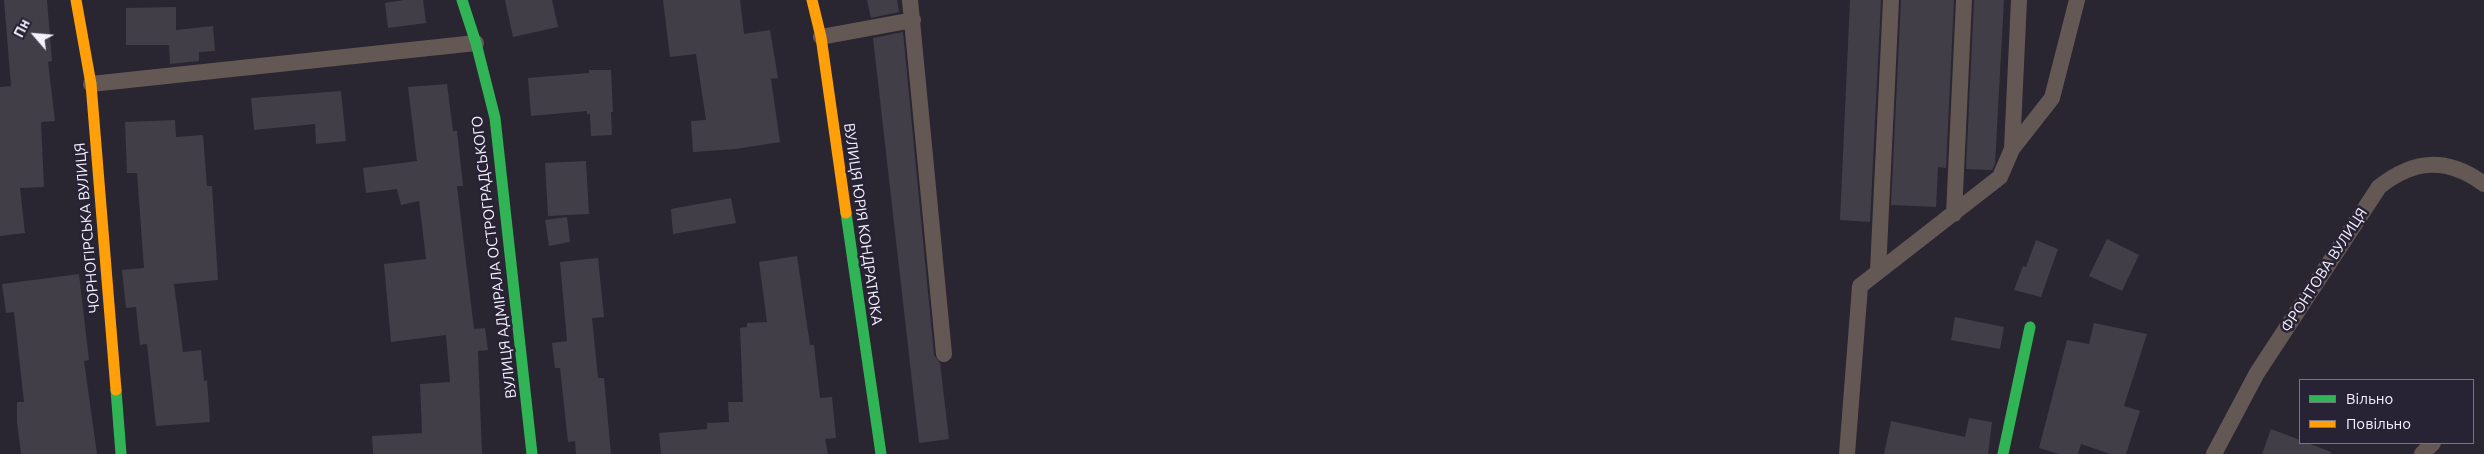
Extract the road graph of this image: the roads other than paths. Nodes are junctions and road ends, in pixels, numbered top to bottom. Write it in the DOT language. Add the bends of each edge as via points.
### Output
graph roads {
  1 [pos="76,0"];
  2 [pos="462,0"];
  3 [pos="812,0"];
  4 [pos="910,0"];
  5 [pos="1891,0"];
  6 [pos="1964,0"];
  7 [pos="2019,0"];
  8 [pos="2078,0"];
  9 [pos="912,20"];
  10 [pos="821,37"];
  11 [pos="476,43"];
  12 [pos="91,84"];
  13 [pos="2012,149"];
  14 [pos="2484,184"];
  15 [pos="1954,214"];
  16 [pos="1878,271"];
  17 [pos="2030,327"];
  18 [pos="944,354"];
  19 [pos="2432,444"];
  20 [pos="121,454"];
  21 [pos="532,454"];
  22 [pos="881,454"];
  23 [pos="1847,454"];
  24 [pos="2004,454"];
  25 [pos="2214,454"];
  26 [pos="2422,454"];
  1 -- 12 [label="street, ЧОРНОГІРСЬКА ВУЛИЦЯ"];
  2 -- 11 [label="street, ВУЛИЦЯ АДМІРАЛА ОСТРОГРАДСЬКОГО"];
  3 -- 10 [label="street, ВУЛИЦЯ ЮРІЯ КОНДРАТЮКА"];
  4 -- 9 [label="lane"];
  5 -- 16 [label="lane"];
  6 -- 15 [label="lane"];
  7 -- 13 [label="lane"];
  8 -- 13 [label="lane" via="2052,98"];
  9 -- 10 [label="lane"];
  9 -- 18 [label="lane"];
  10 -- 22 [label="street, ВУЛИЦЯ ЮРІЯ КОНДРАТЮКА"];
  11 -- 12 [label="lane"];
  11 -- 21 [label="street, ВУЛИЦЯ АДМІРАЛА ОСТРОГРАДСЬКОГО" via="495,118"];
  12 -- 20 [label="street, ЧОРНОГІРСЬКА ВУЛИЦЯ"];
  13 -- 15 [label="lane" via="2000,177"];
  14 -- 25 [label="lane, ФРОНТОВА ВУЛИЦЯ" via="2461,170 2444,165 2426,165 2409,168 2379,187 2257,373"];
  15 -- 16 [label="lane"];
  16 -- 23 [label="lane" via="1860,286"];
  17 -- 24 [label="street"];
  19 -- 26 [label="lane"];
}
